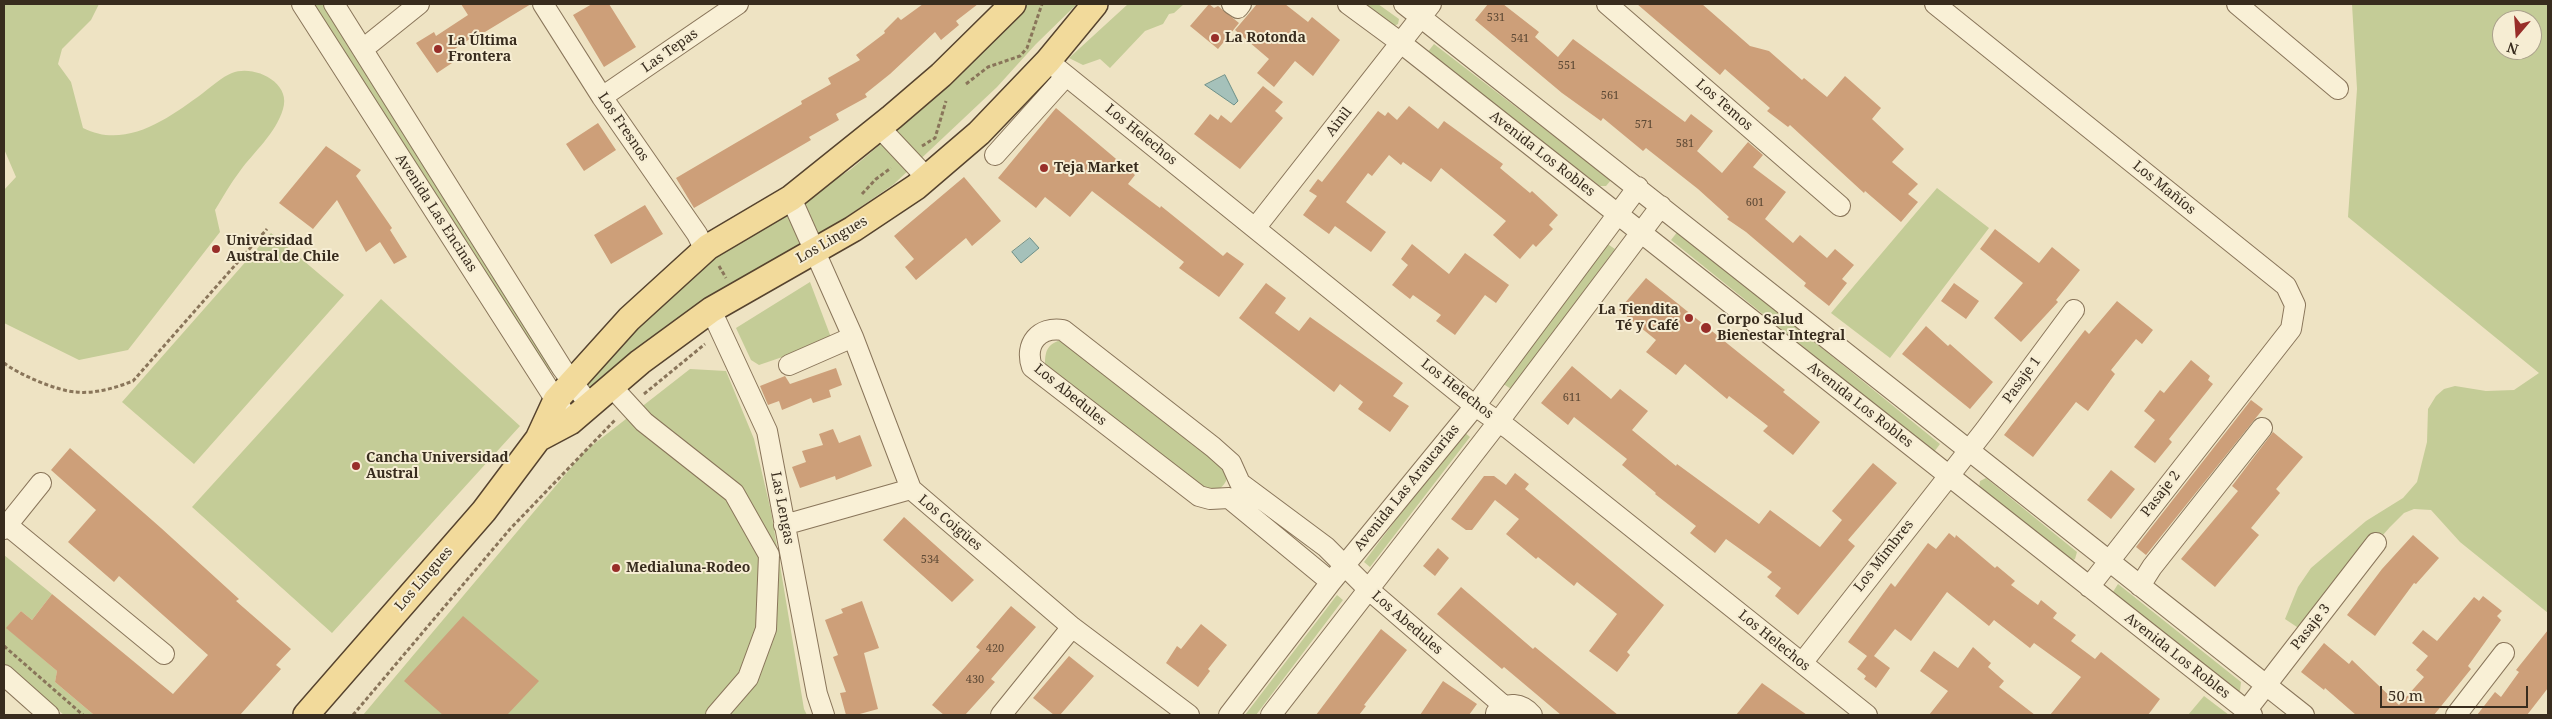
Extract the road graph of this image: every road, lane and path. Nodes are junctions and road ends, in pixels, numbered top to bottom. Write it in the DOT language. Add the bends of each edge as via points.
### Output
graph roads {
  1 [pos="302,4"];
  2 [pos="334,4"];
  3 [pos="419,4"];
  4 [pos="543,4"];
  5 [pos="738,4"];
  6 [pos="1013,4"];
  7 [pos="1042,4"];
  8 [pos="1094,4"];
  9 [pos="1232,4"];
  10 [pos="1241,4"];
  11 [pos="1348,4"];
  12 [pos="1404,4"];
  13 [pos="1608,4"];
  14 [pos="1935,4"];
  15 [pos="2237,4"];
  16 [pos="1427,10"];
  17 [pos="1401,43"];
  18 [pos="363,51"];
  19 [pos="342,65"];
  20 [pos="1057,68"];
  21 [pos="964,86"];
  22 [pos="2338,89"];
  23 [pos="950,95"];
  24 [pos="602,97"];
  25 [pos="880,128"];
  26 [pos="995,155"];
  27 [pos="906,156"];
  28 [pos="927,178"];
  29 [pos="1638,187"];
  30 [pos="791,198"];
  31 [pos="857,198"];
  32 [pos="1661,206"];
  33 [pos="1840,206"];
  34 [pos="1618,214"];
  35 [pos="1256,227"];
  36 [pos="267,229"];
  37 [pos="1641,232"];
  38 [pos="706,248"];
  39 [pos="815,250"];
  40 [pos="736,295"];
  41 [pos="2074,310"];
  42 [pos="716,321"];
  43 [pos="853,337"];
  44 [pos="4,363"];
  45 [pos="788,365"];
  46 [pos="568,381"];
  47 [pos="611,386"];
  48 [pos="2234,402"];
  49 [pos="589,404"];
  50 [pos="628,406"];
  51 [pos="1474,406"];
  52 [pos="1499,421"];
  53 [pos="570,422"];
  54 [pos="2262,428"];
  55 [pos="538,439"];
  56 [pos="1969,450"];
  57 [pos="1948,475"];
  58 [pos="41,483"];
  59 [pos="911,489"];
  60 [pos="1235,491"];
  61 [pos="784,525"];
  62 [pos="5,527"];
  63 [pos="2376,544"];
  64 [pos="2108,561"];
  65 [pos="1345,565"];
  66 [pos="1331,582"];
  67 [pos="2140,586"];
  68 [pos="2089,587"];
  69 [pos="1368,589"];
  70 [pos="1072,627"];
  71 [pos="4,646"];
  72 [pos="2504,653"];
  73 [pos="164,654"];
  74 [pos="1802,663"];
  75 [pos="4,675"];
  76 [pos="2265,685"];
  77 [pos="1500,711"];
  78 [pos="2249,713"];
  79 [pos="49,715"];
  80 [pos="83,715"];
  81 [pos="306,715"];
  82 [pos="353,715"];
  83 [pos="716,715"];
  84 [pos="824,715"];
  85 [pos="1001,715"];
  86 [pos="1188,715"];
  87 [pos="1229,715"];
  88 [pos="1271,715"];
  89 [pos="1532,715"];
  90 [pos="1867,715"];
  91 [pos="2304,715"];
  92 [pos="2456,715"];
  1 -- 19 [label="street, Avenida Las Encinas"];
  2 -- 18 [label="street, Avenida Las Encinas"];
  3 -- 18 [label="street"];
  4 -- 24 [label="street, Los Fresnos"];
  5 -- 24 [label="street, Las Tepas"];
  6 -- 25 [label="main road, Los Lingues" via="941,75"];
  7 -- 21 [label="path" via="1027,48 1020,56 988,66"];
  8 -- 20 [label="main road, Los Lingues"];
  9 -- 10 [label="street" via="1238,8"];
  11 -- 17 [label="street, Avenida Los Robles"];
  12 -- 16 [label="street"];
  13 -- 33 [label="street, Los Temos"];
  14 -- 48 [label="street, Los Mañíos" via="2286,286 2295,306 2291,328"];
  15 -- 22 [label="street"];
  16 -- 17 [label="street, Ainil"];
  16 -- 29 [label="street"];
  17 -- 34 [label="street, Avenida Los Robles"];
  17 -- 35 [label="street, Ainil"];
  18 -- 19 [label="street"];
  18 -- 46 [label="street, Avenida Las Encinas"];
  19 -- 46 [label="street, Avenida Las Encinas"];
  20 -- 26 [label="street"];
  20 -- 28 [label="main road, Los Lingues"];
  20 -- 35 [label="street, Los Helechos"];
  23 -- 27 [label="path" via="943,107 935,138"];
  24 -- 38 [label="street, Los Fresnos"];
  25 -- 27 [label="street"];
  25 -- 30 [label="main road, Los Lingues"];
  27 -- 28 [label="street"];
  27 -- 31 [label="path"];
  28 -- 39 [label="main road, Los Lingues" via="885,209"];
  29 -- 32 [label="street"];
  29 -- 34 [label="street, Avenida Las Araucarias"];
  30 -- 38 [label="main road, Los Lingues"];
  30 -- 39 [label="street, Los Coigües"];
  32 -- 37 [label="street"];
  32 -- 56 [label="street"];
  34 -- 37 [label="street, Avenida Los Robles"];
  34 -- 51 [label="street, Avenida Las Araucarias"];
  35 -- 51 [label="street, Los Helechos"];
  36 -- 44 [label="path" via="133,381 106,390 75,392 16,373"];
  37 -- 52 [label="street"];
  37 -- 57 [label="street, Avenida Los Robles"];
  38 -- 40 [label="path"];
  38 -- 46 [label="main road, Los Lingues"];
  39 -- 40 [label="main road, Los Lingues"];
  39 -- 43 [label="street, Los Coigües"];
  40 -- 42 [label="main road, Los Lingues"];
  41 -- 56 [label="street, Pasaje 1"];
  42 -- 47 [label="main road, Los Lingues"];
  42 -- 50 [label="path"];
  42 -- 61 [label="street, Las Lengas" via="767,431"];
  43 -- 45 [label="street"];
  43 -- 59 [label="street, Los Coigües"];
  46 -- 49 [label="street, Avenida Las Encinas"];
  46 -- 53 [label="street, Avenida Las Encinas"];
  46 -- 55 [label="main road, Los Lingues"];
  47 -- 49 [label="main road, Los Lingues"];
  47 -- 50 [label="street"];
  48 -- 64 [label="street, Pasaje 2"];
  49 -- 53 [label="main road, Los Lingues"];
  50 -- 82 [label="path" via="510,529"];
  50 -- 83 [label="street" via="734,493 769,555 766,629 748,678"];
  51 -- 52 [label="street, Los Helechos"];
  51 -- 65 [label="street, Avenida Las Araucarias"];
  52 -- 69 [label="street"];
  52 -- 74 [label="street, Los Helechos"];
  53 -- 55 [label="main road, Los Lingues"];
  54 -- 67 [label="street"];
  55 -- 81 [label="main road, Los Lingues" via="484,511"];
  56 -- 57 [label="street, Los Mimbres"];
  56 -- 64 [label="street"];
  57 -- 68 [label="street, Avenida Los Robles"];
  57 -- 74 [label="street, Los Mimbres"];
  58 -- 62 [label="street"];
  59 -- 61 [label="street"];
  59 -- 70 [label="street, Los Coigües"];
  60 -- 60 [label="street, Los Abedules" via="1231,463 1063,330 1048,330 1035,338 1029,352 1032,367 1198,496 1210,499"];
  60 -- 65 [label="street, Los Abedules" via="1326,547"];
  60 -- 66 [label="street, Los Abedules"];
  61 -- 84 [label="street, Las Lengas" via="817,694"];
  62 -- 73 [label="street"];
  63 -- 76 [label="street, Pasaje 3"];
  64 -- 67 [label="street"];
  64 -- 68 [label="street, Pasaje 2"];
  65 -- 66 [label="street, Avenida Las Araucarias"];
  65 -- 69 [label="street, Los Abedules"];
  66 -- 87 [label="street, Avenida Las Araucarias"];
  67 -- 76 [label="street"];
  68 -- 78 [label="street, Avenida Los Robles"];
  69 -- 77 [label="street, Los Abedules"];
  69 -- 88 [label="street"];
  70 -- 85 [label="street"];
  70 -- 86 [label="street, Los Coigües"];
  71 -- 80 [label="path"];
  72 -- 92 [label="street"];
  74 -- 90 [label="street, Los Helechos"];
  75 -- 79 [label="street"];
  76 -- 78 [label="street, Pasaje 3"];
  76 -- 91 [label="street"];
  77 -- 89 [label="street, Los Abedules" via="1519,705"];
}
